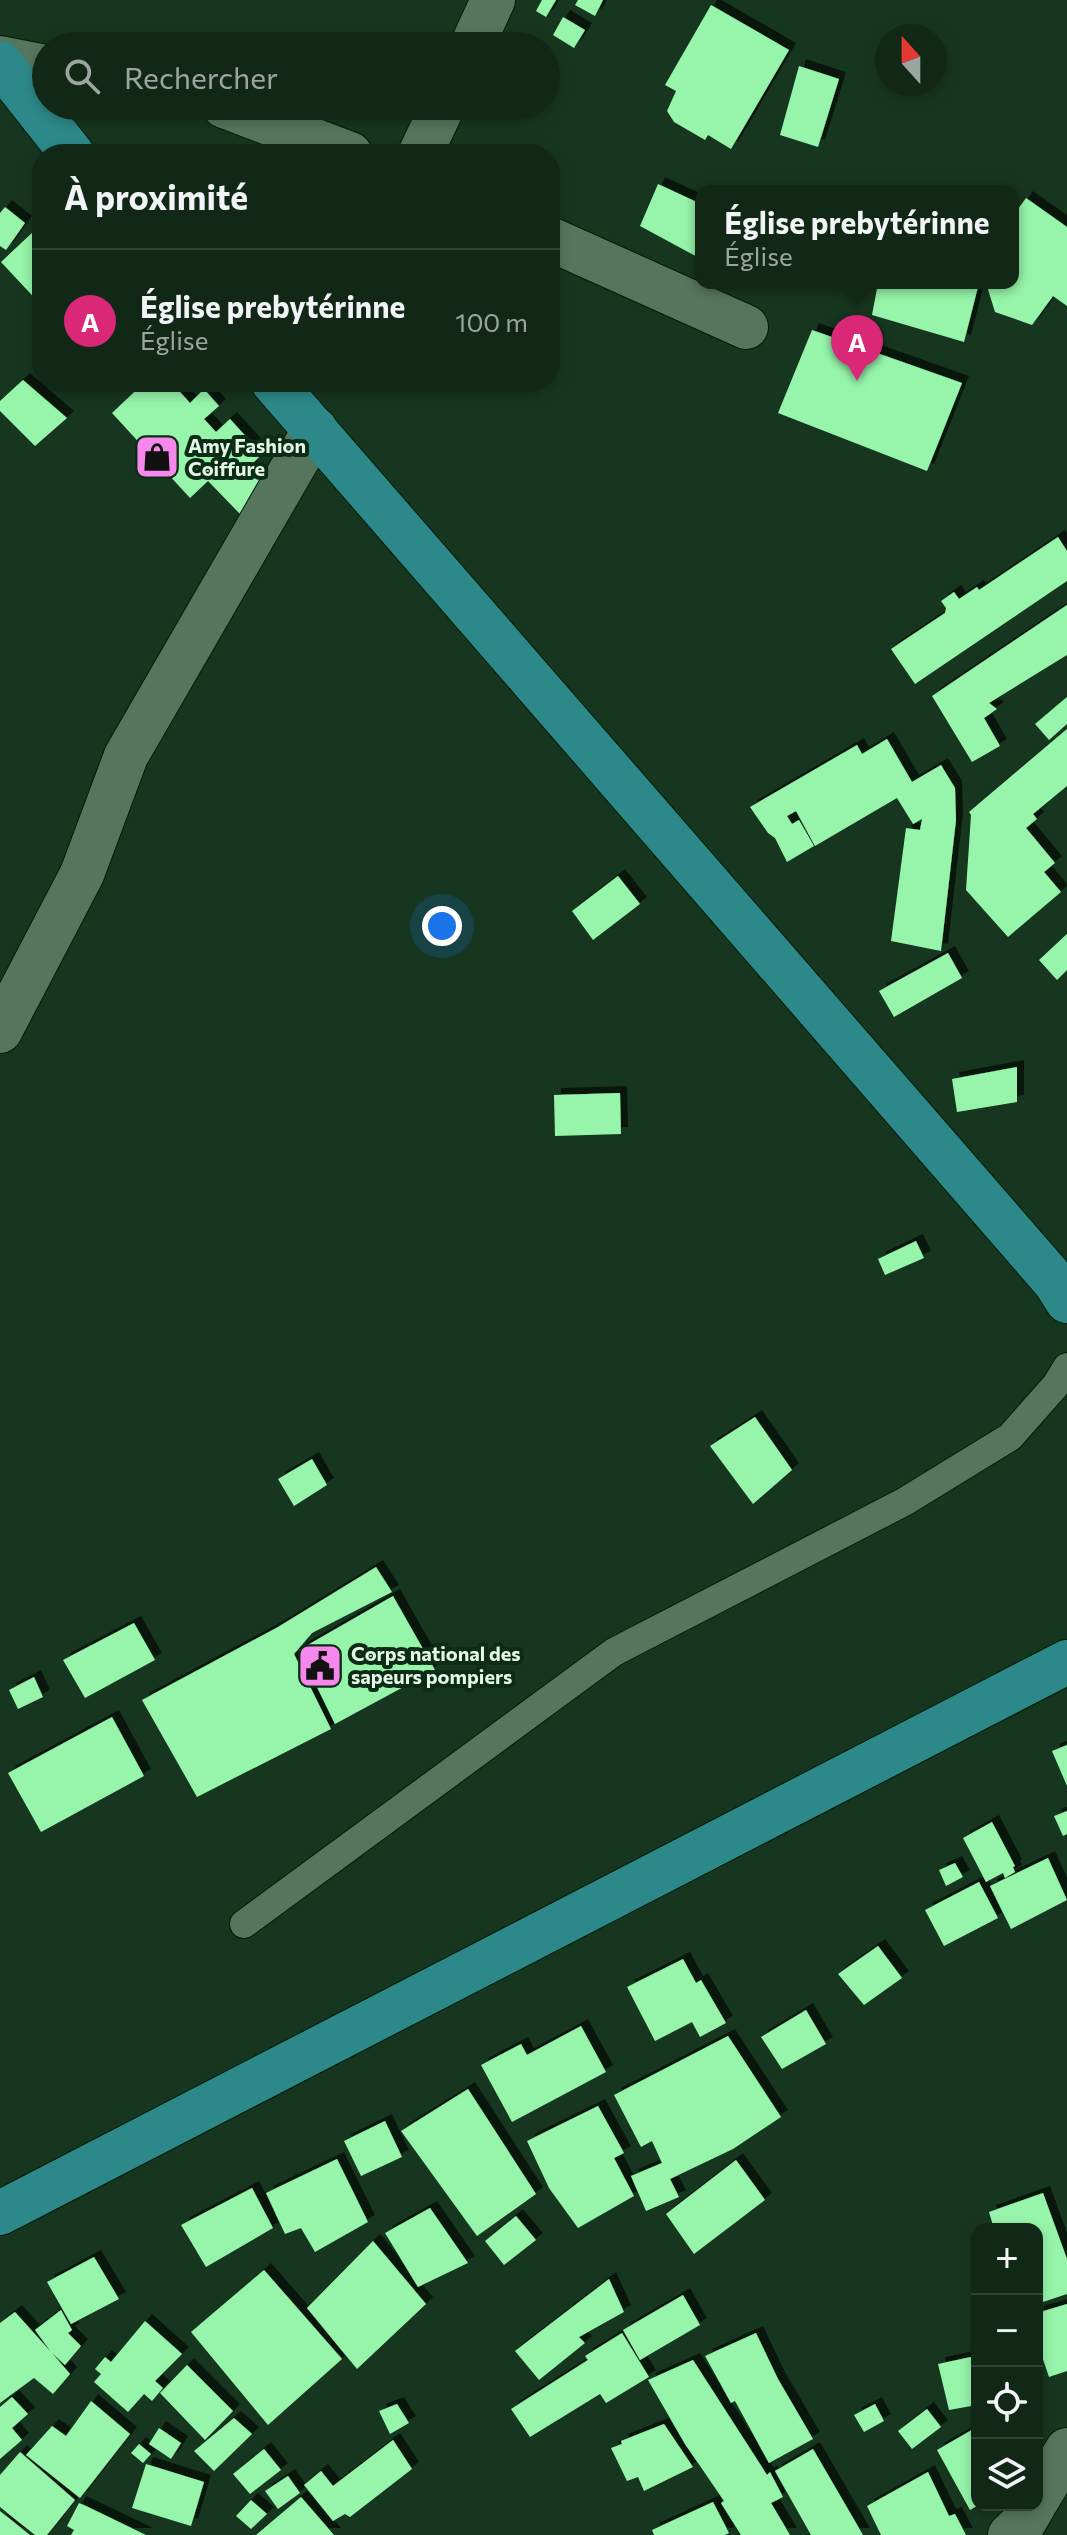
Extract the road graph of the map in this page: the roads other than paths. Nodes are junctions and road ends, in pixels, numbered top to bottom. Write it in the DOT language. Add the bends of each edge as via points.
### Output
graph roads {
  1 [pos="493,0"];
  2 [pos="478,32"];
  3 [pos="0,60"];
  4 [pos="32,65"];
  5 [pos="32,102"];
  6 [pos="46,120"];
  7 [pos="261,120"];
  8 [pos="436,120"];
  9 [pos="64,144"];
  10 [pos="324,144"];
  11 [pos="425,144"];
  12 [pos="560,243"];
  13 [pos="746,327"];
  14 [pos="282,392"];
  15 [pos="315,429"];
  16 [pos="0,1031"];
  17 [pos="1067,1301"];
  18 [pos="1067,1367"];
  19 [pos="1067,1662"];
  20 [pos="244,1924"];
  21 [pos="0,2213"];
  22 [pos="1067,2450"];
  23 [pos="1043,2491"];
  24 [pos="1031,2511"];
  25 [pos="1010,2535"];
  1 -- 2 [label="street"];
  3 -- 4 [label="street"];
  3 -- 5 [label="main road"];
  6 -- 9 [label="main road"];
  7 -- 10 [label="street"];
  8 -- 11 [label="street"];
  12 -- 13 [label="street"];
  14 -- 15 [label="main road"];
  15 -- 16 [label="street" via="126,756 82,874"];
  15 -- 17 [label="main road" via="893,1092"];
  18 -- 20 [label="lane" via="1010,1437 904,1502 614,1652"];
  19 -- 21 [label="main road"];
  22 -- 23 [label="street"];
  24 -- 25 [label="street"];
}
